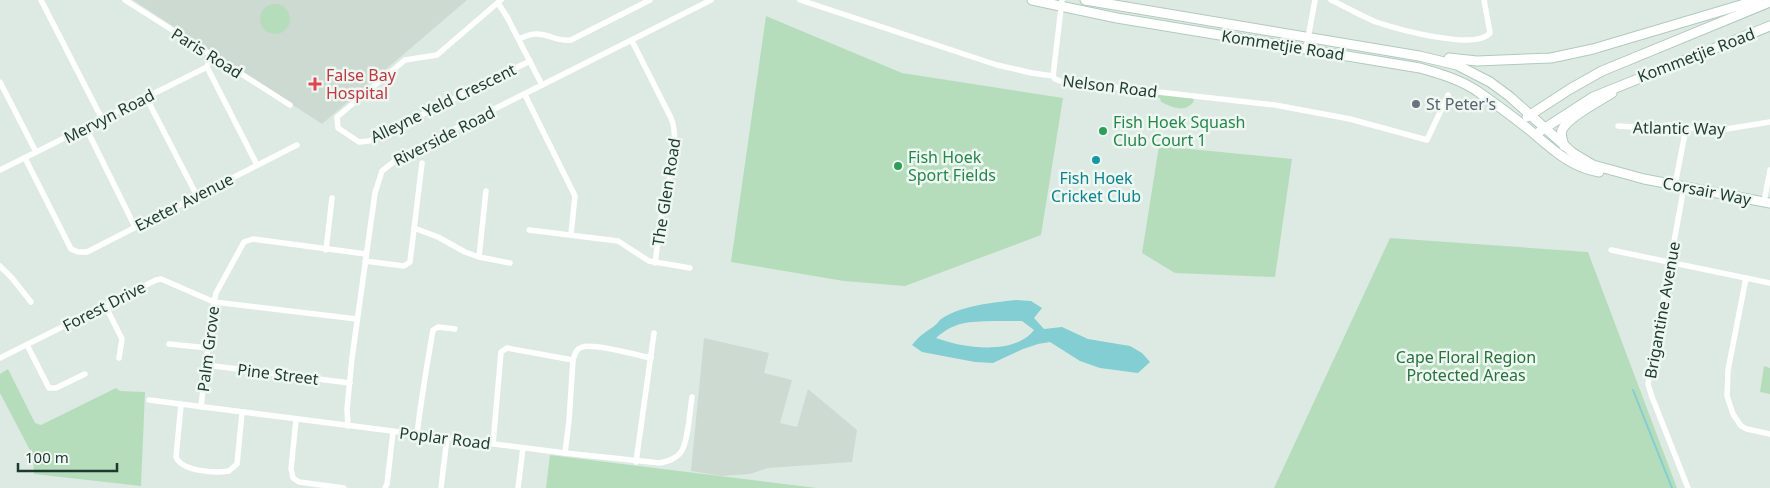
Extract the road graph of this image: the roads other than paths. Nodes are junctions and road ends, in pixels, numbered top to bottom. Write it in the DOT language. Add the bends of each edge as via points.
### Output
graph roads {
  1 [pos="41,0"];
  2 [pos="125,0"];
  3 [pos="650,0"];
  4 [pos="711,0"];
  5 [pos="800,0"];
  6 [pos="1032,0"];
  7 [pos="1086,0"];
  8 [pos="1315,0"];
  9 [pos="1331,0"];
  10 [pos="1484,0"];
  11 [pos="1758,0"];
  12 [pos="499,2"];
  13 [pos="1770,2"];
  14 [pos="1062,4"];
  15 [pos="1770,26"];
  16 [pos="1308,38"];
  17 [pos="519,39"];
  18 [pos="632,41"];
  19 [pos="1306,49"];
  20 [pos="211,56"];
  21 [pos="1419,56"];
  22 [pos="530,61"];
  23 [pos="207,67"];
  24 [pos="1053,76"];
  25 [pos="0,82"];
  26 [pos="1629,82"];
  27 [pos="542,85"];
  28 [pos="525,94"];
  29 [pos="1448,95"];
  30 [pos="146,97"];
  31 [pos="290,105"];
  32 [pos="1531,114"];
  33 [pos="102,120"];
  34 [pos="1770,122"];
  35 [pos="1520,123"];
  36 [pos="1618,126"];
  37 [pos="86,128"];
  38 [pos="1544,128"];
  39 [pos="1686,128"];
  40 [pos="1536,135"];
  41 [pos="296,145"];
  42 [pos="1564,146"];
  43 [pos="36,152"];
  44 [pos="25,158"];
  45 [pos="422,163"];
  46 [pos="257,166"];
  47 [pos="0,170"];
  48 [pos="1770,170"];
  49 [pos="1644,179"];
  50 [pos="1675,185"];
  51 [pos="1684,186"];
  52 [pos="486,191"];
  53 [pos="197,196"];
  54 [pos="332,198"];
  55 [pos="1767,202"];
  56 [pos="135,227"];
  57 [pos="414,228"];
  58 [pos="529,230"];
  59 [pos="571,234"];
  60 [pos="326,250"];
  61 [pos="1611,250"];
  62 [pos="366,254"];
  63 [pos="479,257"];
  64 [pos="365,262"];
  65 [pos="510,263"];
  66 [pos="655,263"];
  67 [pos="1669,263"];
  68 [pos="0,266"];
  69 [pos="690,268"];
  70 [pos="1746,278"];
  71 [pos="1770,283"];
  72 [pos="30,302"];
  73 [pos="214,302"];
  74 [pos="105,305"];
  75 [pos="357,319"];
  76 [pos="455,329"];
  77 [pos="654,333"];
  78 [pos="169,344"];
  79 [pos="27,345"];
  80 [pos="208,348"];
  81 [pos="0,358"];
  82 [pos="119,358"];
  83 [pos="651,358"];
  84 [pos="573,360"];
  85 [pos="206,365"];
  86 [pos="85,374"];
  87 [pos="350,384"];
  88 [pos="692,397"];
  89 [pos="149,400"];
  90 [pos="181,405"];
  91 [pos="200,407"];
  92 [pos="242,413"];
  93 [pos="296,420"];
  94 [pos="348,426"];
  95 [pos="393,432"];
  96 [pos="416,434"];
  97 [pos="1770,434"];
  98 [pos="447,438"];
  99 [pos="493,444"];
  100 [pos="523,448"];
  101 [pos="565,453"];
  102 [pos="636,462"];
  103 [pos="344,488"];
  104 [pos="385,488"];
  105 [pos="441,488"];
  106 [pos="518,488"];
  107 [pos="1688,488"];
  1 -- 33 [label="street"];
  2 -- 20 [label="street, Paris Road"];
  3 -- 17 [label="street" via="571,40 535,34"];
  4 -- 18 [label="street, Riverside Road"];
  5 -- 24 [label="street, Nelson Road" via="998,65"];
  6 -- 14 [label="main road, Kommetjie Road"];
  7 -- 16 [label="main road, Kommetjie Road"];
  8 -- 16 [label="street"];
  9 -- 10 [label="street" via="1374,21 1468,41 1490,33"];
  11 -- 21 [label="main road" via="1593,49 1551,58 1477,61"];
  12 -- 17 [label="street"];
  12 -- 22 [label="street, Alleyne Yeld Crescent" via="437,55 405,60 336,117 338,128 359,142 369,141"];
  13 -- 32 [label="main road, Kommetjie Road" via="1602,71"];
  14 -- 19 [label="main road, Kommetjie Road"];
  14 -- 24 [label="street"];
  15 -- 26 [label="main road, Kommetjie Road"];
  16 -- 19 [label="street"];
  16 -- 21 [label="main road, Kommetjie Road"];
  17 -- 22 [label="street"];
  18 -- 27 [label="street, Riverside Road"];
  18 -- 66 [label="street, The Glen Road" via="675,130"];
  19 -- 35 [label="main road, Kommetjie Road" via="1438,73 1478,91"];
  20 -- 23 [label="street"];
  20 -- 31 [label="street, Paris Road"];
  21 -- 32 [label="main road, Kommetjie Road" via="1470,70"];
  22 -- 27 [label="street"];
  23 -- 30 [label="street, Mervyn Road"];
  23 -- 46 [label="street"];
  24 -- 29 [label="street, Nelson Road" via="1060,81 1275,105 1373,124 1427,140"];
  25 -- 43 [label="street"];
  26 -- 38 [label="main road, Kommetjie Road" via="1593,97"];
  26 -- 42 [label="main road" via="1565,125 1561,134"];
  27 -- 28 [label="street, Riverside Road"];
  28 -- 59 [label="street" via="575,196"];
  28 -- 62 [label="street, Riverside Road" via="386,166 377,183"];
  30 -- 33 [label="street, Mervyn Road"];
  30 -- 53 [label="street"];
  32 -- 35 [label="main road, Kommetjie Road"];
  32 -- 38 [label="main road, Kommetjie Road"];
  33 -- 37 [label="street, Mervyn Road"];
  34 -- 39 [label="street, Atlantic Way" via="1714,131"];
  35 -- 40 [label="main road, Kommetjie Road"];
  36 -- 39 [label="street, Atlantic Way"];
  37 -- 43 [label="street, Mervyn Road"];
  37 -- 56 [label="street"];
  38 -- 40 [label="main road, Kommetjie Road"];
  38 -- 42 [label="main road, Corsair Way"];
  39 -- 50 [label="street"];
  40 -- 49 [label="main road, Corsair Way" via="1563,158 1581,168"];
  41 -- 46 [label="street, Exeter Avenue"];
  42 -- 49 [label="main road, Corsair Way" via="1593,165"];
  43 -- 44 [label="street, Mervyn Road"];
  44 -- 47 [label="street, Mervyn Road"];
  44 -- 56 [label="street, Exeter Avenue" via="71,249 87,252"];
  45 -- 57 [label="street"];
  46 -- 53 [label="street, Exeter Avenue"];
  48 -- 55 [label="street"];
  49 -- 50 [label="main road, Corsair Way"];
  50 -- 51 [label="main road, Corsair Way"];
  51 -- 55 [label="main road, Corsair Way"];
  51 -- 67 [label="street, Brigantine Avenue"];
  52 -- 63 [label="street"];
  53 -- 56 [label="street, Exeter Avenue"];
  54 -- 60 [label="street"];
  57 -- 63 [label="street"];
  57 -- 64 [label="street" via="411,257 407,264"];
  58 -- 59 [label="street"];
  59 -- 66 [label="street" via="618,241"];
  60 -- 62 [label="street, Palm Grove"];
  60 -- 73 [label="street, Palm Grove" via="253,239 244,242"];
  61 -- 67 [label="street"];
  62 -- 64 [label="street, Riverside Road"];
  63 -- 65 [label="street"];
  64 -- 75 [label="street, Riverside Road"];
  66 -- 69 [label="street"];
  67 -- 70 [label="street"];
  67 -- 107 [label="street, Brigantine Avenue" via="1648,384"];
  68 -- 72 [label="street"];
  70 -- 71 [label="street"];
  70 -- 97 [label="street" via="1728,370 1727,396 1740,426"];
  73 -- 74 [label="street, Forest Drive" via="161,279"];
  73 -- 75 [label="street, Forest Drive"];
  73 -- 80 [label="street, Palm Grove"];
  74 -- 79 [label="street, Forest Drive"];
  74 -- 82 [label="street" via="122,339"];
  75 -- 87 [label="street, Riverside Road"];
  76 -- 96 [label="street" via="438,327 433,330"];
  77 -- 83 [label="street"];
  78 -- 80 [label="street"];
  79 -- 81 [label="street, Forest Drive"];
  79 -- 86 [label="street" via="49,388 56,388"];
  80 -- 85 [label="street, Palm Grove"];
  83 -- 84 [label="street" via="589,346 579,348"];
  83 -- 102 [label="street"];
  84 -- 99 [label="street" via="507,348 501,352"];
  84 -- 101 [label="street"];
  85 -- 87 [label="street, Pine Street"];
  85 -- 91 [label="street, Palm Grove"];
  87 -- 94 [label="street, Riverside Road"];
  88 -- 102 [label="street, Poplar Road" via="681,452 660,464"];
  89 -- 90 [label="street, Poplar Road"];
  90 -- 91 [label="street, Poplar Road"];
  90 -- 92 [label="street" via="176,457 185,467 203,471 230,471 237,464"];
  91 -- 92 [label="street, Poplar Road"];
  92 -- 93 [label="street, Poplar Road"];
  93 -- 94 [label="street, Poplar Road"];
  93 -- 103 [label="street" via="293,478 299,482"];
  94 -- 95 [label="street, Poplar Road"];
  95 -- 96 [label="street, Poplar Road"];
  95 -- 104 [label="street"];
  96 -- 98 [label="street, Poplar Road"];
  98 -- 99 [label="street, Poplar Road"];
  98 -- 105 [label="street"];
  99 -- 100 [label="street, Poplar Road"];
  100 -- 101 [label="street, Poplar Road"];
  100 -- 106 [label="street"];
  101 -- 102 [label="street, Poplar Road"];
}
